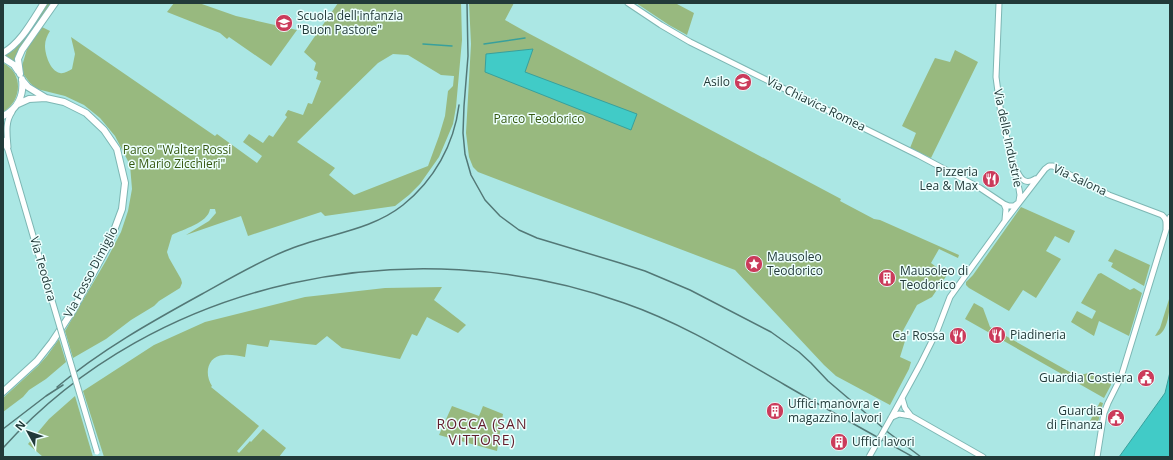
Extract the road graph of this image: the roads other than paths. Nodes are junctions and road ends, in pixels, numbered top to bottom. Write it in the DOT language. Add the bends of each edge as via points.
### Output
graph roads {
  1 [pos="44,3"];
  2 [pos="55,3"];
  3 [pos="628,3"];
  4 [pos="999,3"];
  5 [pos="3,53"];
  6 [pos="3,58"];
  7 [pos="21,77"];
  8 [pos="46,98"];
  9 [pos="15,107"];
  10 [pos="3,116"];
  11 [pos="3,140"];
  12 [pos="8,150"];
  13 [pos="1015,168"];
  14 [pos="1038,178"];
  15 [pos="1018,203"];
  16 [pos="1004,204"];
  17 [pos="1170,217"];
  18 [pos="1005,221"];
  19 [pos="1166,229"];
  20 [pos="3,392"];
  21 [pos="902,398"];
  22 [pos="911,416"];
  23 [pos="891,418"];
  24 [pos="98,454"];
  25 [pos="869,457"];
  26 [pos="983,457"];
  27 [pos="1096,457"];
  1 -- 5 [label="main road" via="18,42"];
  2 -- 7 [label="main road" via="22,50 18,59"];
  3 -- 16 [label="street, Via Chiavica Romea" via="690,42 924,158 991,194"];
  4 -- 13 [label="street, Via delle Industrie" via="996,77 1001,114"];
  6 -- 7 [label="main road, Via Fosso Dimiglio" via="14,65"];
  7 -- 8 [label="main road, Via Fosso Dimiglio" via="28,86"];
  7 -- 9 [label="main road" via="23,88"];
  8 -- 9 [label="main road, Via Fosso Dimiglio" via="29,99"];
  8 -- 20 [label="main road, Via Fosso Dimiglio" via="64,102 86,113 104,130 117,149 125,183 122,209 109,244 72,312 37,361"];
  9 -- 10 [label="main road, Via Fosso Dimiglio"];
  9 -- 12 [label="street, Via Teodora" via="7,126"];
  11 -- 12 [label="street, Via Teodora"];
  12 -- 24 [label="street, Via Teodora, bridge"];
  13 -- 14 [label="street" via="1025,181 1030,182"];
  13 -- 15 [label="street, Via delle Industrie" via="1020,195"];
  14 -- 15 [label="street, Via Salona"];
  14 -- 19 [label="street, Via Salona" via="1049,166 1053,166 1109,195 1162,215 1165,217"];
  15 -- 16 [label="street, Via delle Industrie" via="1014,206"];
  15 -- 18 [label="street, Via Salona"];
  16 -- 18 [label="street, Via delle Industrie"];
  17 -- 19 [label="street"];
  18 -- 21 [label="street" via="950,297 934,338"];
  19 -- 27 [label="street" via="1121,377 1104,414"];
  21 -- 22 [label="street"];
  21 -- 23 [label="street"];
  22 -- 23 [label="street" via="899,414"];
  22 -- 26 [label="street"];
  23 -- 25 [label="street, bridge"];
}
